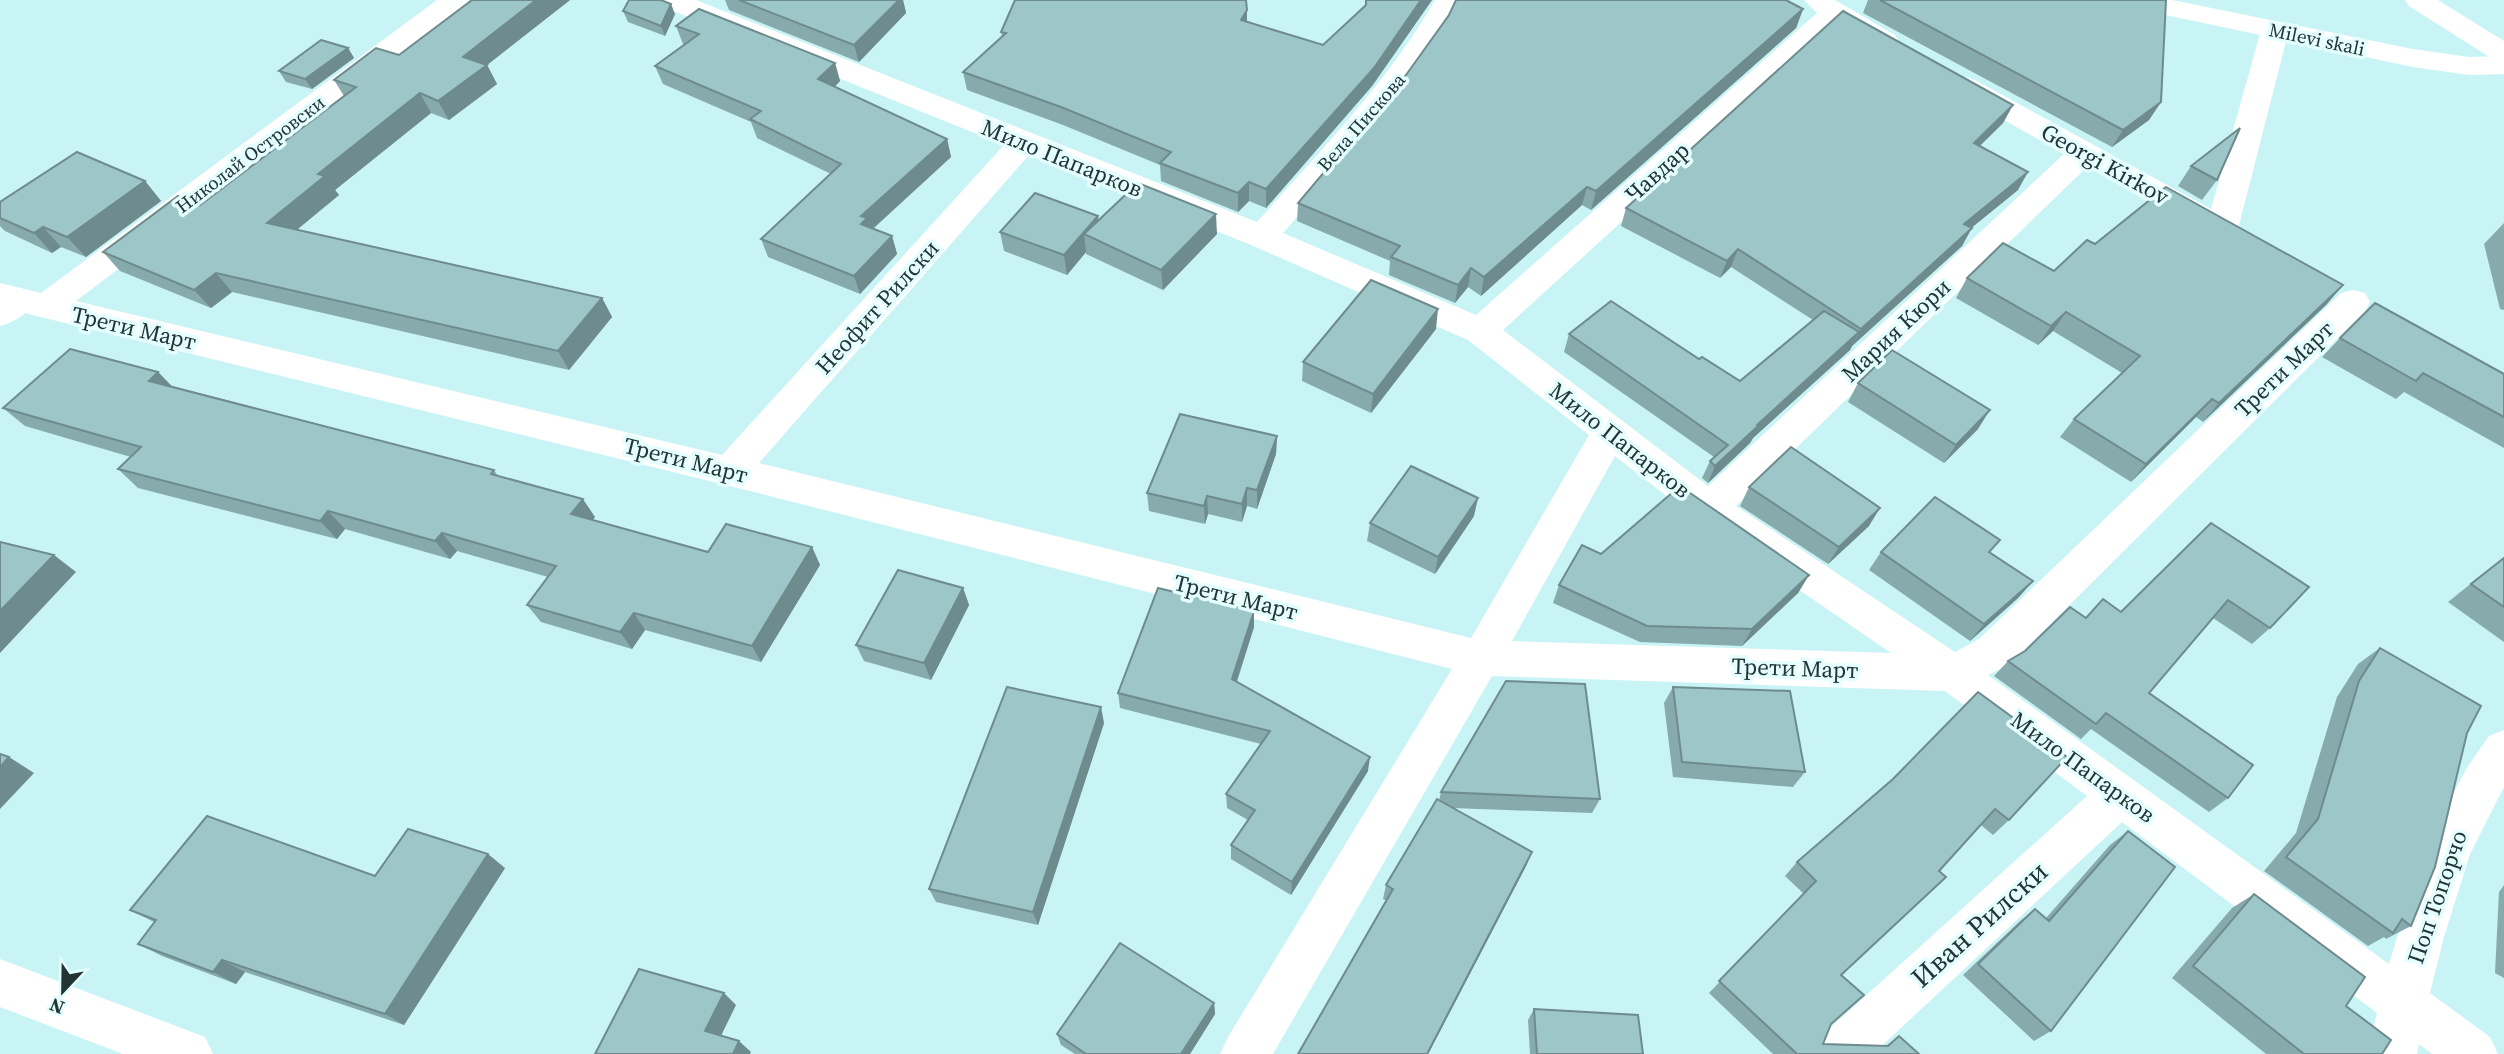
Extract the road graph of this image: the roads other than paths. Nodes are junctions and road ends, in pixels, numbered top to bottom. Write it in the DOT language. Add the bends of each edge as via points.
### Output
graph roads {
  1 [pos="454,0"];
  2 [pos="671,0"];
  3 [pos="1449,0"];
  4 [pos="2132,0"];
  5 [pos="2419,0"];
  6 [pos="1826,7"];
  7 [pos="2275,30"];
  8 [pos="1906,53"];
  9 [pos="2504,54"];
  10 [pos="2504,65"];
  11 [pos="1941,73"];
  12 [pos="1023,143"];
  13 [pos="2084,152"];
  14 [pos="1262,237"];
  15 [pos="2353,302"];
  16 [pos="17,305"];
  17 [pos="1480,331"];
  18 [pos="1610,432"];
  19 [pos="730,471"];
  20 [pos="1709,508"];
  21 [pos="1481,658"];
  22 [pos="1953,673"];
  23 [pos="2504,750"];
  24 [pos="2121,794"];
  25 [pos="0,983"];
  26 [pos="2402,1001"];
  27 [pos="188,1054"];
  28 [pos="1245,1054"];
  29 [pos="1837,1054"];
  30 [pos="2392,1054"];
  31 [pos="2473,1054"];
  1 -- 16 [label="street, Николай Островски"];
  2 -- 12 [label="street, Мило Папарков"];
  3 -- 14 [label="street, Вела Пискова" via="1408,68"];
  4 -- 7 [label="street, Milevi skali"];
  5 -- 9 [label="street"];
  6 -- 8 [label="street"];
  6 -- 17 [label="street, Чавдар"];
  7 -- 10 [label="street, Milevi skali" via="2424,60"];
  7 -- 13 [label="street, Georgi Kirkov" via="2234,236"];
  11 -- 13 [label="street, Georgi Kirkov"];
  12 -- 14 [label="street, Мило Папарков"];
  12 -- 19 [label="street, Неофит Рилски"];
  13 -- 20 [label="street, Мария Кюри"];
  14 -- 17 [label="street, Мило Папарков"];
  15 -- 22 [label="street, Трети Март" via="1994,652"];
  16 -- 19 [label="street, Трети Март"];
  17 -- 18 [label="street, Мило Папарков"];
  18 -- 20 [label="street, Мило Папарков"];
  18 -- 21 [label="street"];
  19 -- 21 [label="street, Трети Март"];
  20 -- 22 [label="street, Мило Папарков"];
  21 -- 22 [label="street, Трети Март"];
  21 -- 28 [label="street"];
  22 -- 24 [label="street, Мило Папарков"];
  23 -- 26 [label="street, Поп Топорчо" via="2470,806 2440,873"];
  24 -- 26 [label="street, Мило Папарков"];
  24 -- 29 [label="street, Иван Рилски"];
  25 -- 27 [label="street"];
  26 -- 30 [label="street, Поп Топорчо"];
  26 -- 31 [label="street, Мило Папарков"];
}
